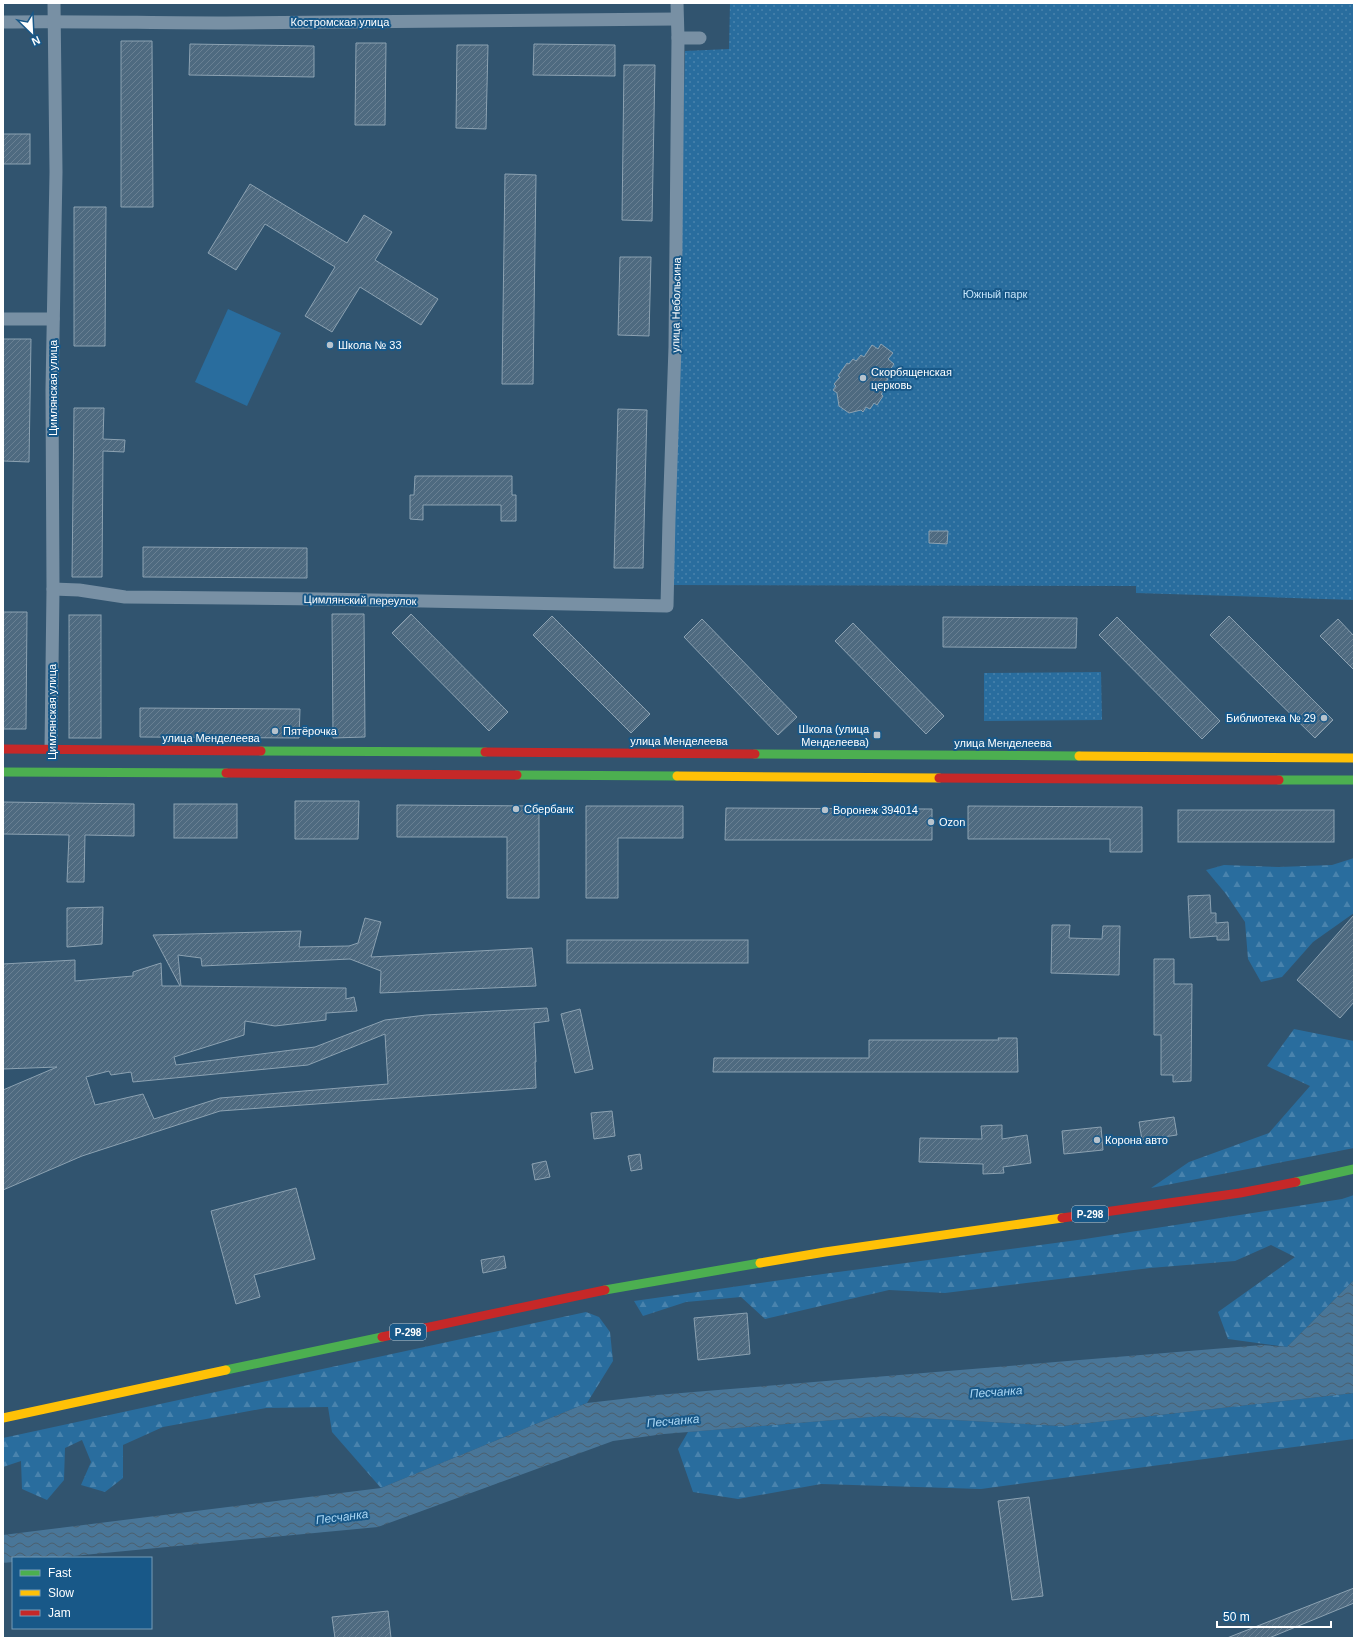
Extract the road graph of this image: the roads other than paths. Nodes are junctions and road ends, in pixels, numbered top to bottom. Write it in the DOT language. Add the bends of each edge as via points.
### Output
graph roads {
  1 [pos="54,3"];
  2 [pos="677,3"];
  3 [pos="677,19"];
  4 [pos="54,21"];
  5 [pos="3,22"];
  6 [pos="678,38"];
  7 [pos="700,38"];
  8 [pos="3,319"];
  9 [pos="53,319"];
  10 [pos="54,589"];
  11 [pos="668,606"];
  12 [pos="3,749"];
  13 [pos="1354,758"];
  14 [pos="52,761"];
  15 [pos="1166,768"];
  16 [pos="3,772"];
  17 [pos="1354,780"];
  18 [pos="1354,1169"];
  19 [pos="3,1418"];
  1 -- 4 [label="street, Цимлянская улица"];
  2 -- 3 [label="street, улица Небольсина"];
  3 -- 4 [label="street, Костромская улица" via="126,24"];
  3 -- 6 [label="street, улица Небольсина"];
  4 -- 5 [label="street, Костромская улица"];
  4 -- 9 [label="street, Цимлянская улица" via="56,172"];
  6 -- 7 [label="street"];
  6 -- 11 [label="street, улица Небольсина" via="675,347"];
  8 -- 9 [label="street"];
  9 -- 10 [label="street, Цимлянская улица"];
  10 -- 11 [label="street, Цимлянский переулок" via="126,597"];
  10 -- 14 [label="street, Цимлянская улица"];
  12 -- 14 [label="main road, улица Менделеева"];
  13 -- 15 [label="main road, улица Менделеева"];
  14 -- 15 [label="main road, улица Менделеева"];
  14 -- 15 [label="main road, улица Менделеева"];
  14 -- 16 [label="main road, улица Менделеева"];
  15 -- 17 [label="main road, улица Менделеева"];
  18 -- 19 [label="main road, Р-298" via="1240,1193 825,1252 618,1288"];
}
